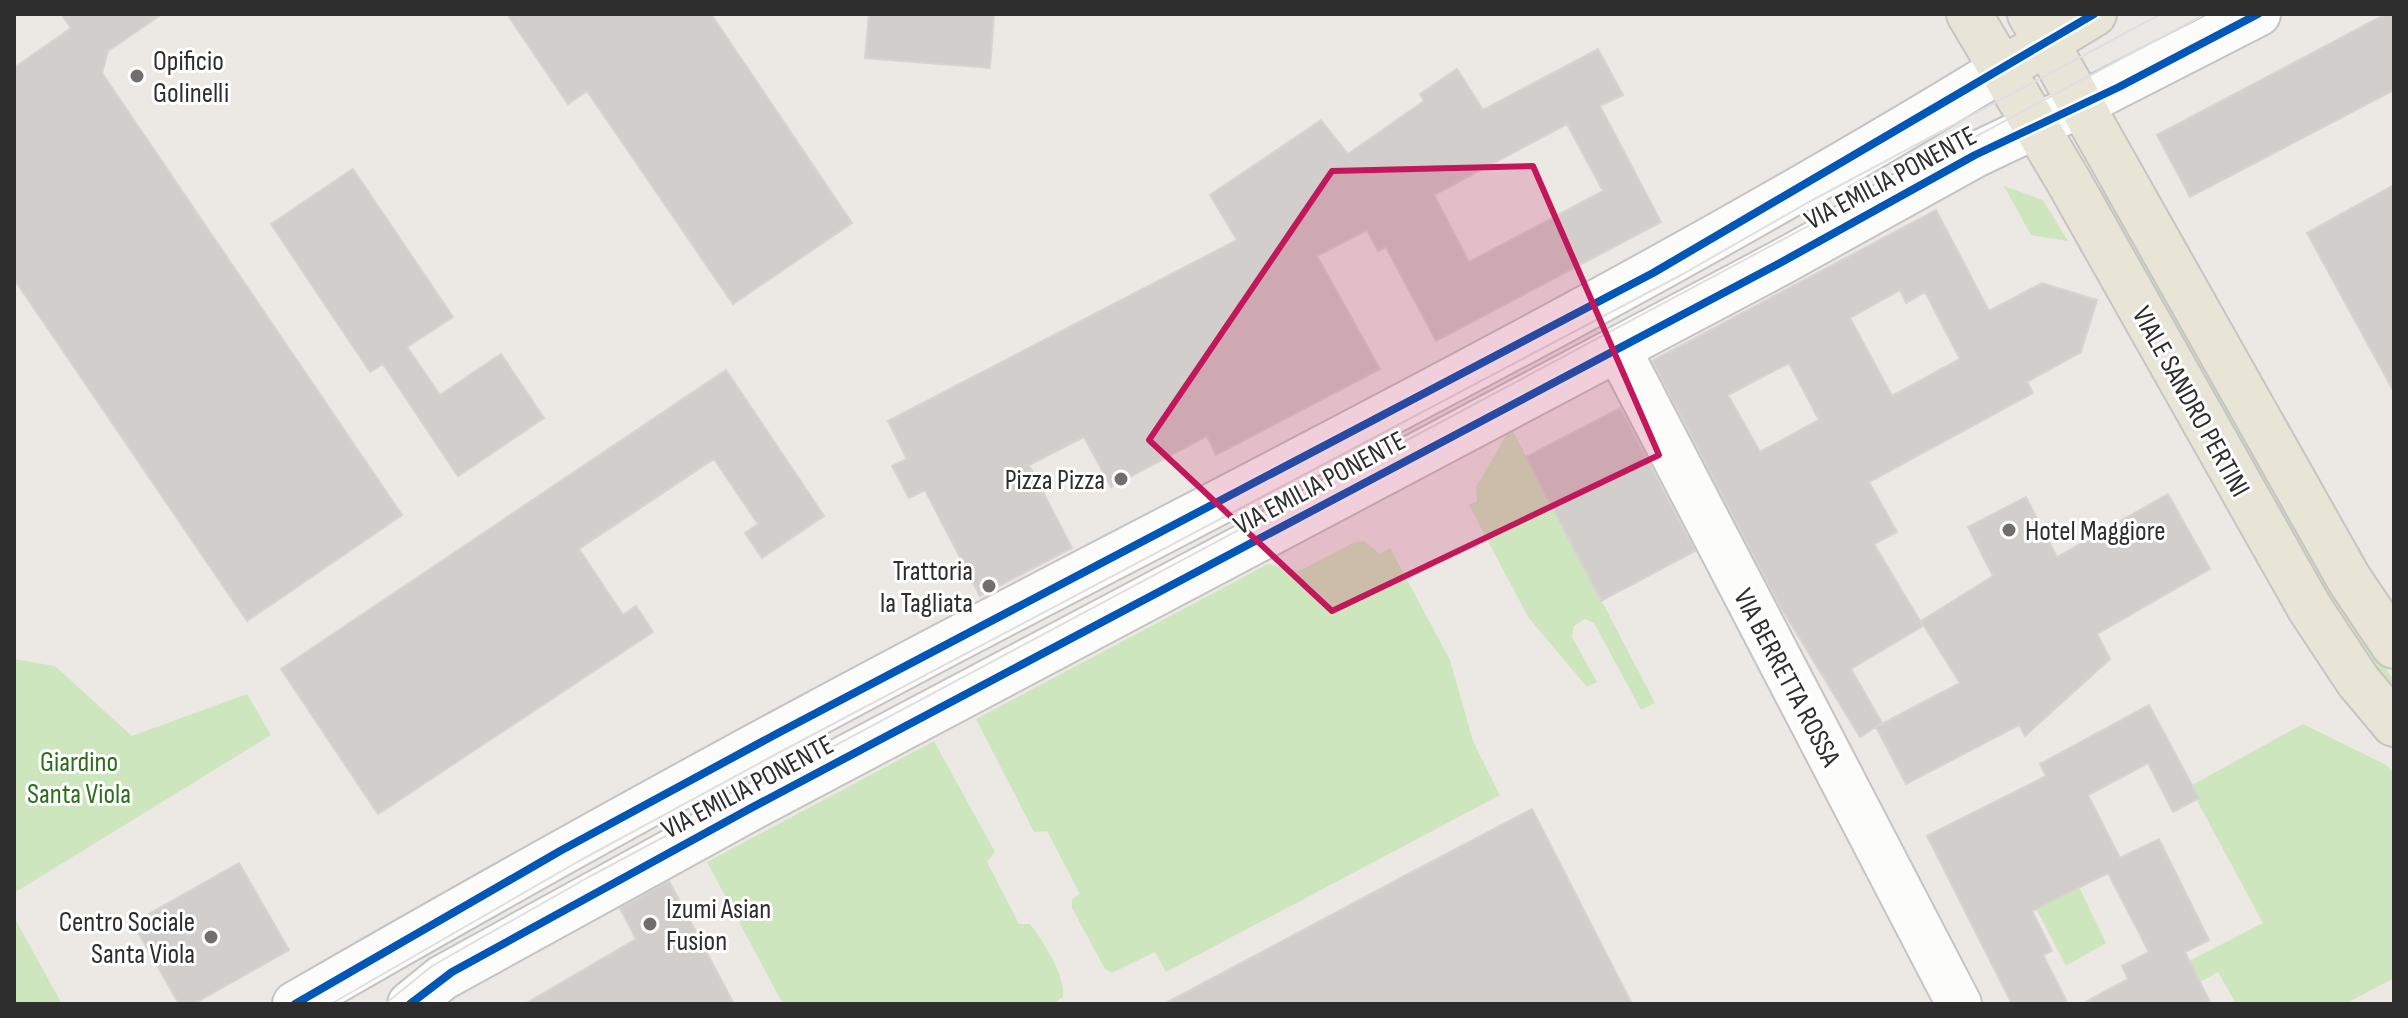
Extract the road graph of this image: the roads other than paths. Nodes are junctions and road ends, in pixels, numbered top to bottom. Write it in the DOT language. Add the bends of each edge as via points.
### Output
graph roads {
  1 [pos="1969,14"];
  2 [pos="2094,14"];
  3 [pos="2258,14"];
  4 [pos="2038,28"];
  5 [pos="2002,69"];
  6 [pos="2082,104"];
  7 [pos="2035,125"];
  8 [pos="1618,349"];
  9 [pos="2394,646"];
  10 [pos="2394,724"];
  11 [pos="295,1004"];
  12 [pos="410,1004"];
  13 [pos="1959,1004"];
  1 -- 5 [label="main road, VIALE SANDRO PERTINI"];
  2 -- 4 [label="main road, VIA EMILIA PONENTE"];
  3 -- 6 [label="main road, VIA EMILIA PONENTE"];
  4 -- 5 [label="main road, VIA EMILIA PONENTE"];
  4 -- 6 [label="main road, VIALE SANDRO PERTINI"];
  5 -- 7 [label="main road, VIALE SANDRO PERTINI"];
  5 -- 11 [label="main road, VIA EMILIA PONENTE" via="1653,273 780,732"];
  6 -- 7 [label="main road, VIA EMILIA PONENTE"];
  6 -- 9 [label="main road, VIALE SANDRO PERTINI" via="2349,579"];
  7 -- 8 [label="main road, VIA EMILIA PONENTE"];
  7 -- 10 [label="main road, VIALE SANDRO PERTINI" via="2309,607 2349,669"];
  8 -- 12 [label="main road, VIA EMILIA PONENTE" via="666,854 442,978"];
  8 -- 13 [label="main road, VIA BERRETTA ROSSA"];
}
